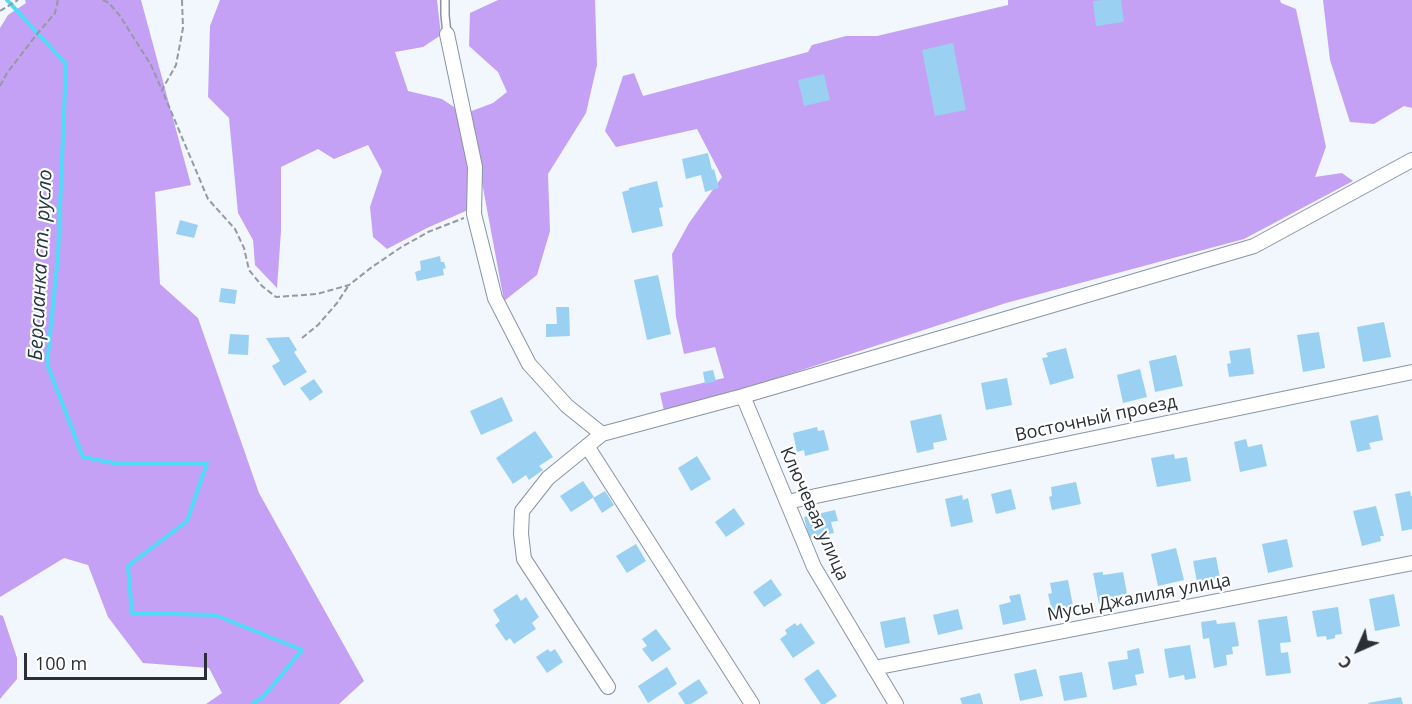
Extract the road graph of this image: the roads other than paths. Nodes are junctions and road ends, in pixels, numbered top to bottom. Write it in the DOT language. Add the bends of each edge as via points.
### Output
graph roads {
  1 [pos="445,0"];
  2 [pos="447,34"];
  3 [pos="1412,160"];
  4 [pos="1412,372"];
  5 [pos="742,396"];
  6 [pos="602,435"];
  7 [pos="587,446"];
  8 [pos="787,502"];
  9 [pos="1412,563"];
  10 [pos="873,668"];
  11 [pos="608,687"];
  12 [pos="752,704"];
  13 [pos="896,704"];
  1 -- 2 [label="lane"];
  2 -- 6 [label="street" via="475,167 474,214 495,298 529,364 567,406"];
  3 -- 5 [label="street" via="1254,246"];
  4 -- 8 [label="street, Восточный проезд"];
  5 -- 6 [label="street"];
  5 -- 8 [label="street, Ключевая улица"];
  6 -- 7 [label="street"];
  7 -- 11 [label="street" via="548,478 522,511 520,534 524,559"];
  7 -- 12 [label="street"];
  8 -- 10 [label="street, Ключевая улица" via="814,567"];
  9 -- 10 [label="street, Мусы Джалиля улица"];
  10 -- 13 [label="street, Ключевая улица"];
}
